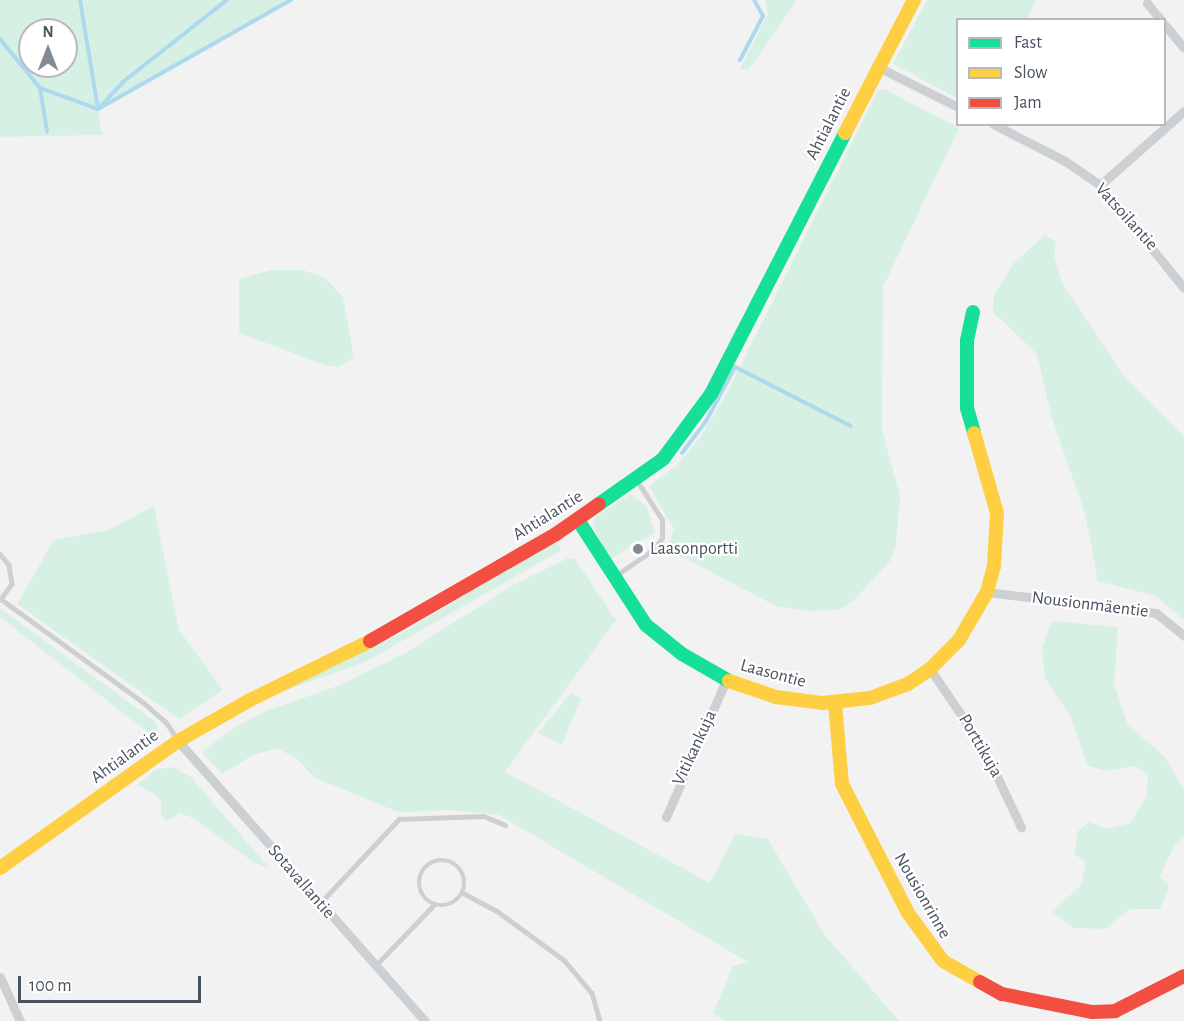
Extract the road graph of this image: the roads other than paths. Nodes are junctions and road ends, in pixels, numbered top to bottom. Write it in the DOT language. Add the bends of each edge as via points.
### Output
graph roads {
  1 [pos="914,0"];
  2 [pos="1148,3"];
  3 [pos="1159,18"];
  4 [pos="1166,26"];
  5 [pos="1184,48"];
  6 [pos="878,67"];
  7 [pos="956,106"];
  8 [pos="1184,111"];
  9 [pos="997,126"];
  10 [pos="1100,185"];
  11 [pos="1184,288"];
  12 [pos="973,312"];
  13 [pos="637,481"];
  14 [pos="578,520"];
  15 [pos="0,554"];
  16 [pos="613,577"];
  17 [pos="987,592"];
  18 [pos="1184,636"];
  19 [pos="930,669"];
  20 [pos="726,680"];
  21 [pos="835,703"];
  22 [pos="178,741"];
  23 [pos="666,817"];
  24 [pos="505,825"];
  25 [pos="1021,827"];
  26 [pos="0,868"];
  27 [pos="463,893"];
  28 [pos="319,904"];
  29 [pos="434,905"];
  30 [pos="376,965"];
  31 [pos="0,977"];
  32 [pos="1183,977"];
  33 [pos="20,1021"];
  34 [pos="425,1021"];
  35 [pos="600,1021"];
  1 -- 6 [label="street, Ahtialantie"];
  2 -- 3 [label="street"];
  4 -- 5 [label="street"];
  6 -- 7 [label="street"];
  6 -- 13 [label="street, Ahtialantie" via="706,402 678,443"];
  8 -- 10 [label="street"];
  9 -- 10 [label="street, Vatsoilantie" via="1065,161"];
  10 -- 11 [label="street, Vatsoilantie"];
  12 -- 17 [label="street, Laasontie" via="967,341 967,408 992,487 997,520 994,566"];
  13 -- 14 [label="street, Ahtialantie"];
  13 -- 16 [label="lane" via="663,520 662,538 652,550"];
  14 -- 16 [label="street, Laasontie"];
  14 -- 22 [label="street, Ahtialantie" via="384,634 248,701"];
  15 -- 22 [label="lane" via="9,565 12,584 1,599 144,703 166,722"];
  16 -- 20 [label="street, Laasontie" via="632,607 663,641"];
  17 -- 18 [label="street, Nousionmäentie" via="1156,613"];
  17 -- 19 [label="street, Laasontie" via="958,640"];
  19 -- 21 [label="street, Laasontie" via="884,694"];
  19 -- 25 [label="street, Porttikuja" via="983,747"];
  20 -- 21 [label="street, Laasontie" via="776,697"];
  20 -- 23 [label="street, Vitikankuja"];
  21 -- 32 [label="street, Nousionrinne" via="842,784 908,913 943,961 1002,994 1092,1012 1115,1011"];
  22 -- 26 [label="street, Ahtialantie"];
  22 -- 28 [label="street, Sotavallantie"];
  24 -- 28 [label="lane" via="484,816 399,819"];
  27 -- 29 [label="lane" via="448,906"];
  27 -- 29 [label="lane" via="465,879 458,866 445,860 430,863 421,874 420,889"];
  27 -- 35 [label="lane" via="497,911 564,960 592,993"];
  28 -- 30 [label="street, Sotavallantie"];
  29 -- 30 [label="lane"];
  30 -- 34 [label="street, Sotavallantie"];
  31 -- 33 [label="street"];
}
